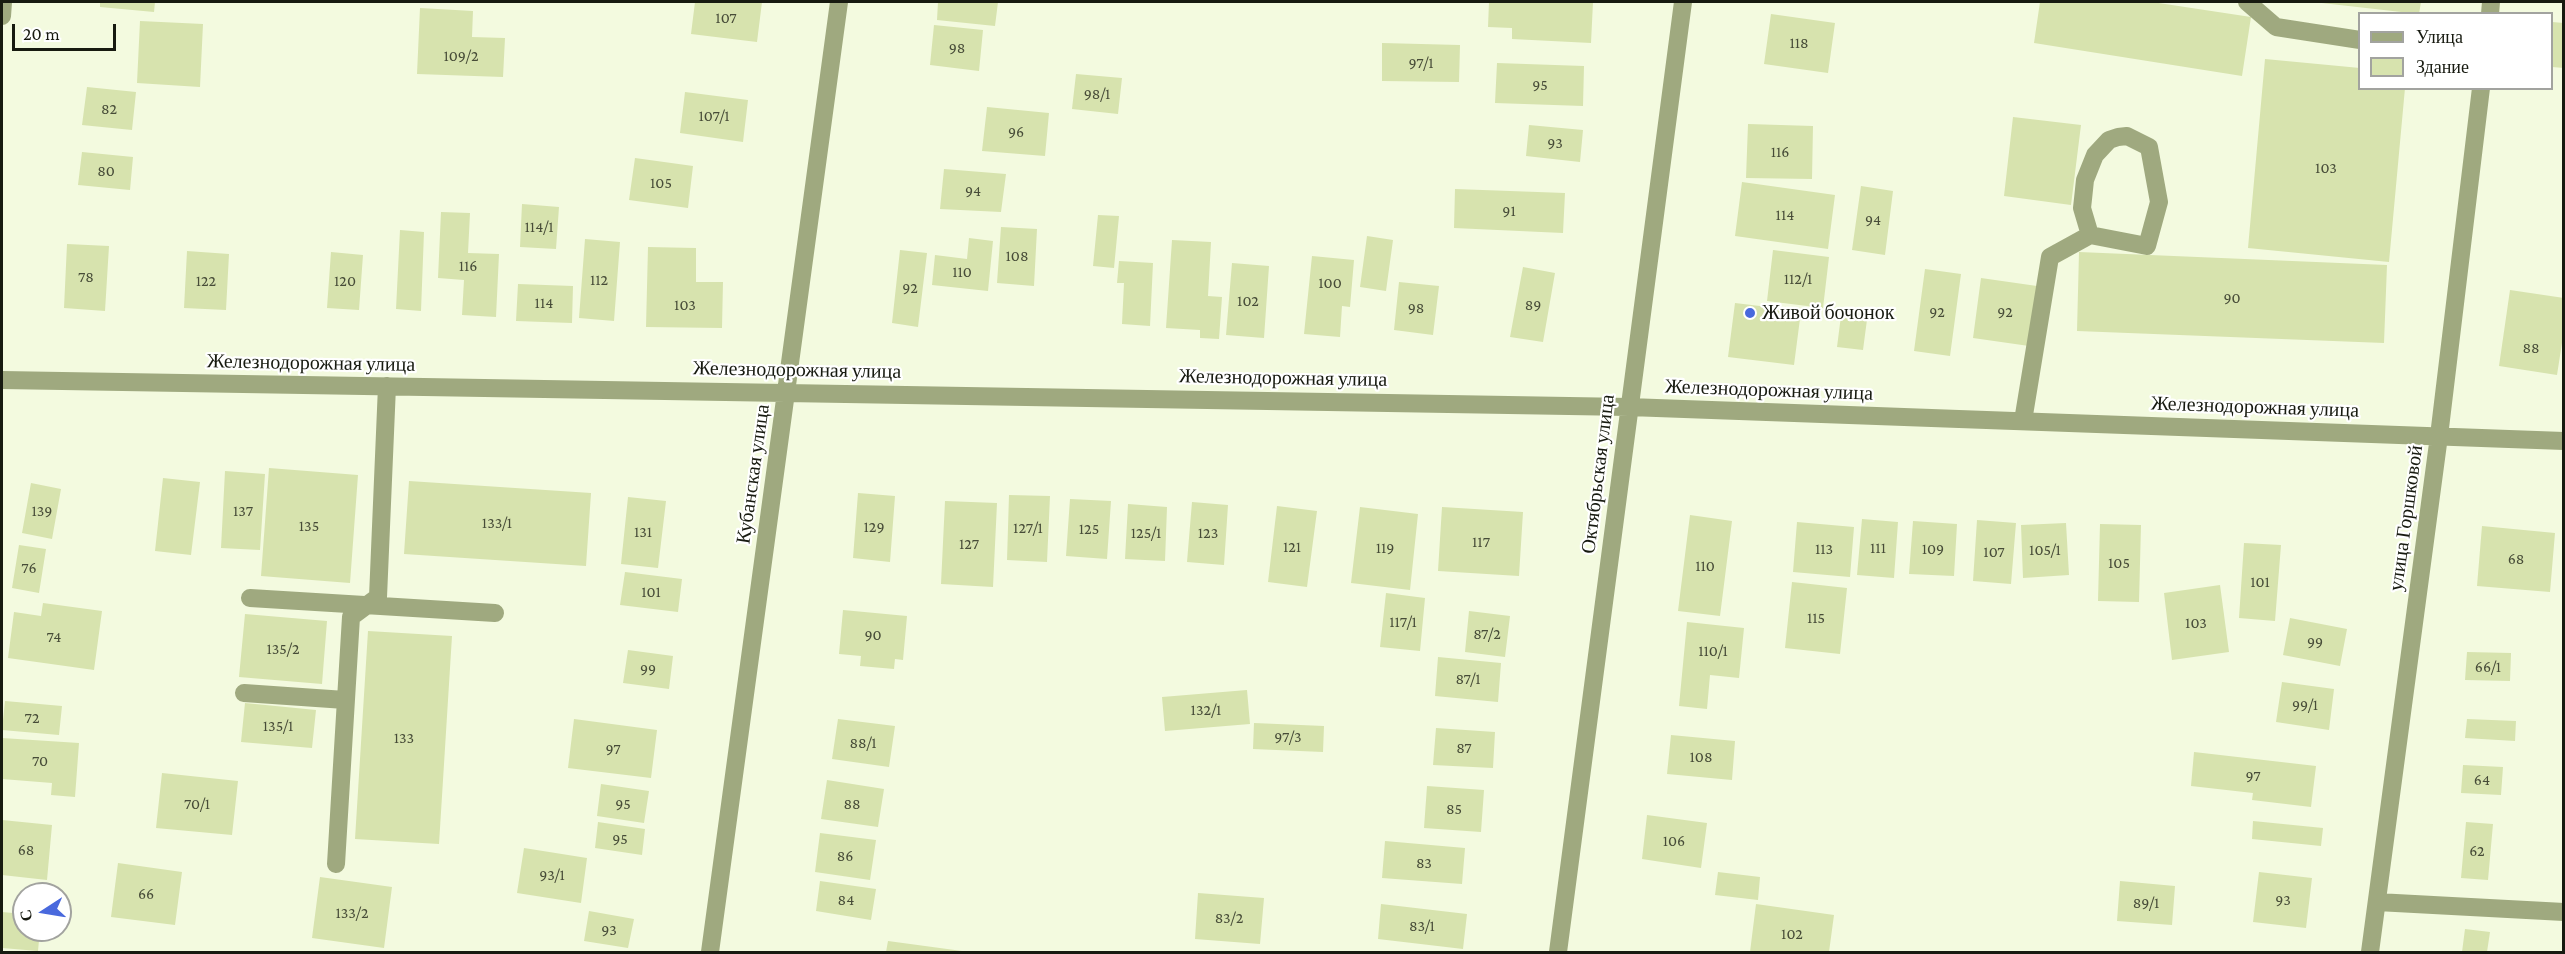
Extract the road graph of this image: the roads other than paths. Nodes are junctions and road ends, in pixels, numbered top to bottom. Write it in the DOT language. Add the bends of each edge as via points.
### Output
graph roads {
  1 [pos="3,2"];
  2 [pos="839,2"];
  3 [pos="1683,2"];
  4 [pos="2247,2"];
  5 [pos="2,16"];
  6 [pos="2358,40"];
  7 [pos="2481,90"];
  8 [pos="2090,235"];
  9 [pos="2,381"];
  10 [pos="387,386"];
  11 [pos="786,393"];
  12 [pos="1629,407"];
  13 [pos="2023,421"];
  14 [pos="2439,436"];
  15 [pos="2564,441"];
  16 [pos="250,598"];
  17 [pos="365,606"];
  18 [pos="495,613"];
  19 [pos="244,693"];
  20 [pos="345,700"];
  21 [pos="336,864"];
  22 [pos="2377,902"];
  23 [pos="2564,912"];
  24 [pos="710,952"];
  25 [pos="1558,952"];
  26 [pos="2370,952"];
  1 -- 5 [label="street"];
  2 -- 11 [label="street, Кубанская улица"];
  3 -- 12 [label="street, Октябрьская улица"];
  4 -- 6 [label="street" via="2276,27"];
  7 -- 14 [label="street, улица Горшковой"];
  8 -- 8 [label="street" via="2147,246 2158,202 2149,147 2127,136 2118,137 2109,140 2095,155 2085,180 2082,208"];
  8 -- 13 [label="street" via="2050,257"];
  9 -- 10 [label="street, Железнодорожная улица"];
  10 -- 11 [label="street, Железнодорожная улица"];
  10 -- 17 [label="street" via="378,597"];
  11 -- 12 [label="street, Железнодорожная улица"];
  11 -- 24 [label="street, Кубанская улица"];
  12 -- 13 [label="street, Железнодорожная улица"];
  12 -- 25 [label="street, Октябрьская улица"];
  13 -- 14 [label="street, Железнодорожная улица"];
  14 -- 15 [label="street, Железнодорожная улица"];
  14 -- 22 [label="street, улица Горшковой"];
  16 -- 17 [label="street"];
  17 -- 18 [label="street"];
  17 -- 20 [label="street" via="351,617"];
  19 -- 20 [label="street"];
  20 -- 21 [label="street"];
  22 -- 23 [label="street"];
  22 -- 26 [label="street, улица Горшковой"];
}
